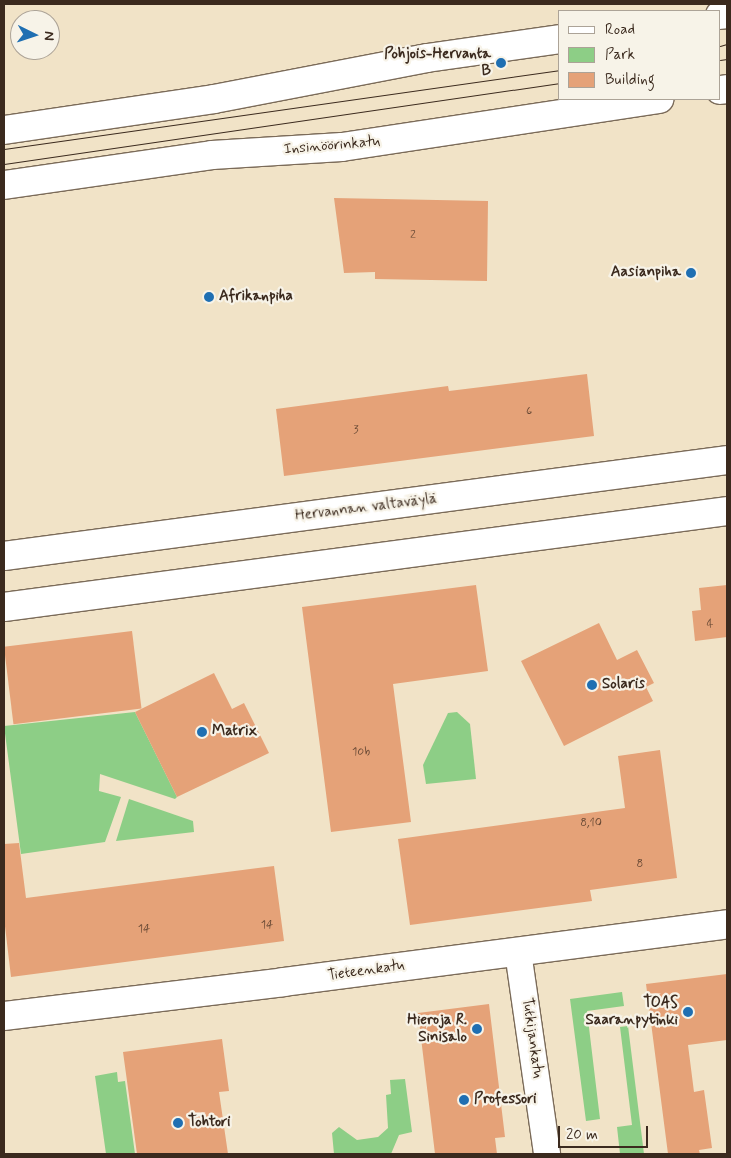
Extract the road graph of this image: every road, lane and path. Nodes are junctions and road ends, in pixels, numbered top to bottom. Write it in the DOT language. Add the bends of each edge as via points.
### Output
graph roads {
  1 [pos="558,39"];
  2 [pos="653,100"];
  3 [pos="4,130"];
  4 [pos="4,185"];
  5 [pos="727,460"];
  6 [pos="727,511"];
  7 [pos="4,556"];
  8 [pos="4,607"];
  9 [pos="727,924"];
  10 [pos="518,952"];
  11 [pos="4,1016"];
  12 [pos="547,1154"];
  1 -- 3 [label="main road" via="427,58 214,100"];
  2 -- 4 [label="main road, Insinöörinkatu" via="352,145 212,155"];
  5 -- 7 [label="main road, Hervannan valtaväylä"];
  6 -- 8 [label="main road"];
  9 -- 10 [label="main road, Tieteenkatu"];
  10 -- 11 [label="main road, Tieteenkatu"];
  10 -- 12 [label="street, Tutkijankatu"];
}
